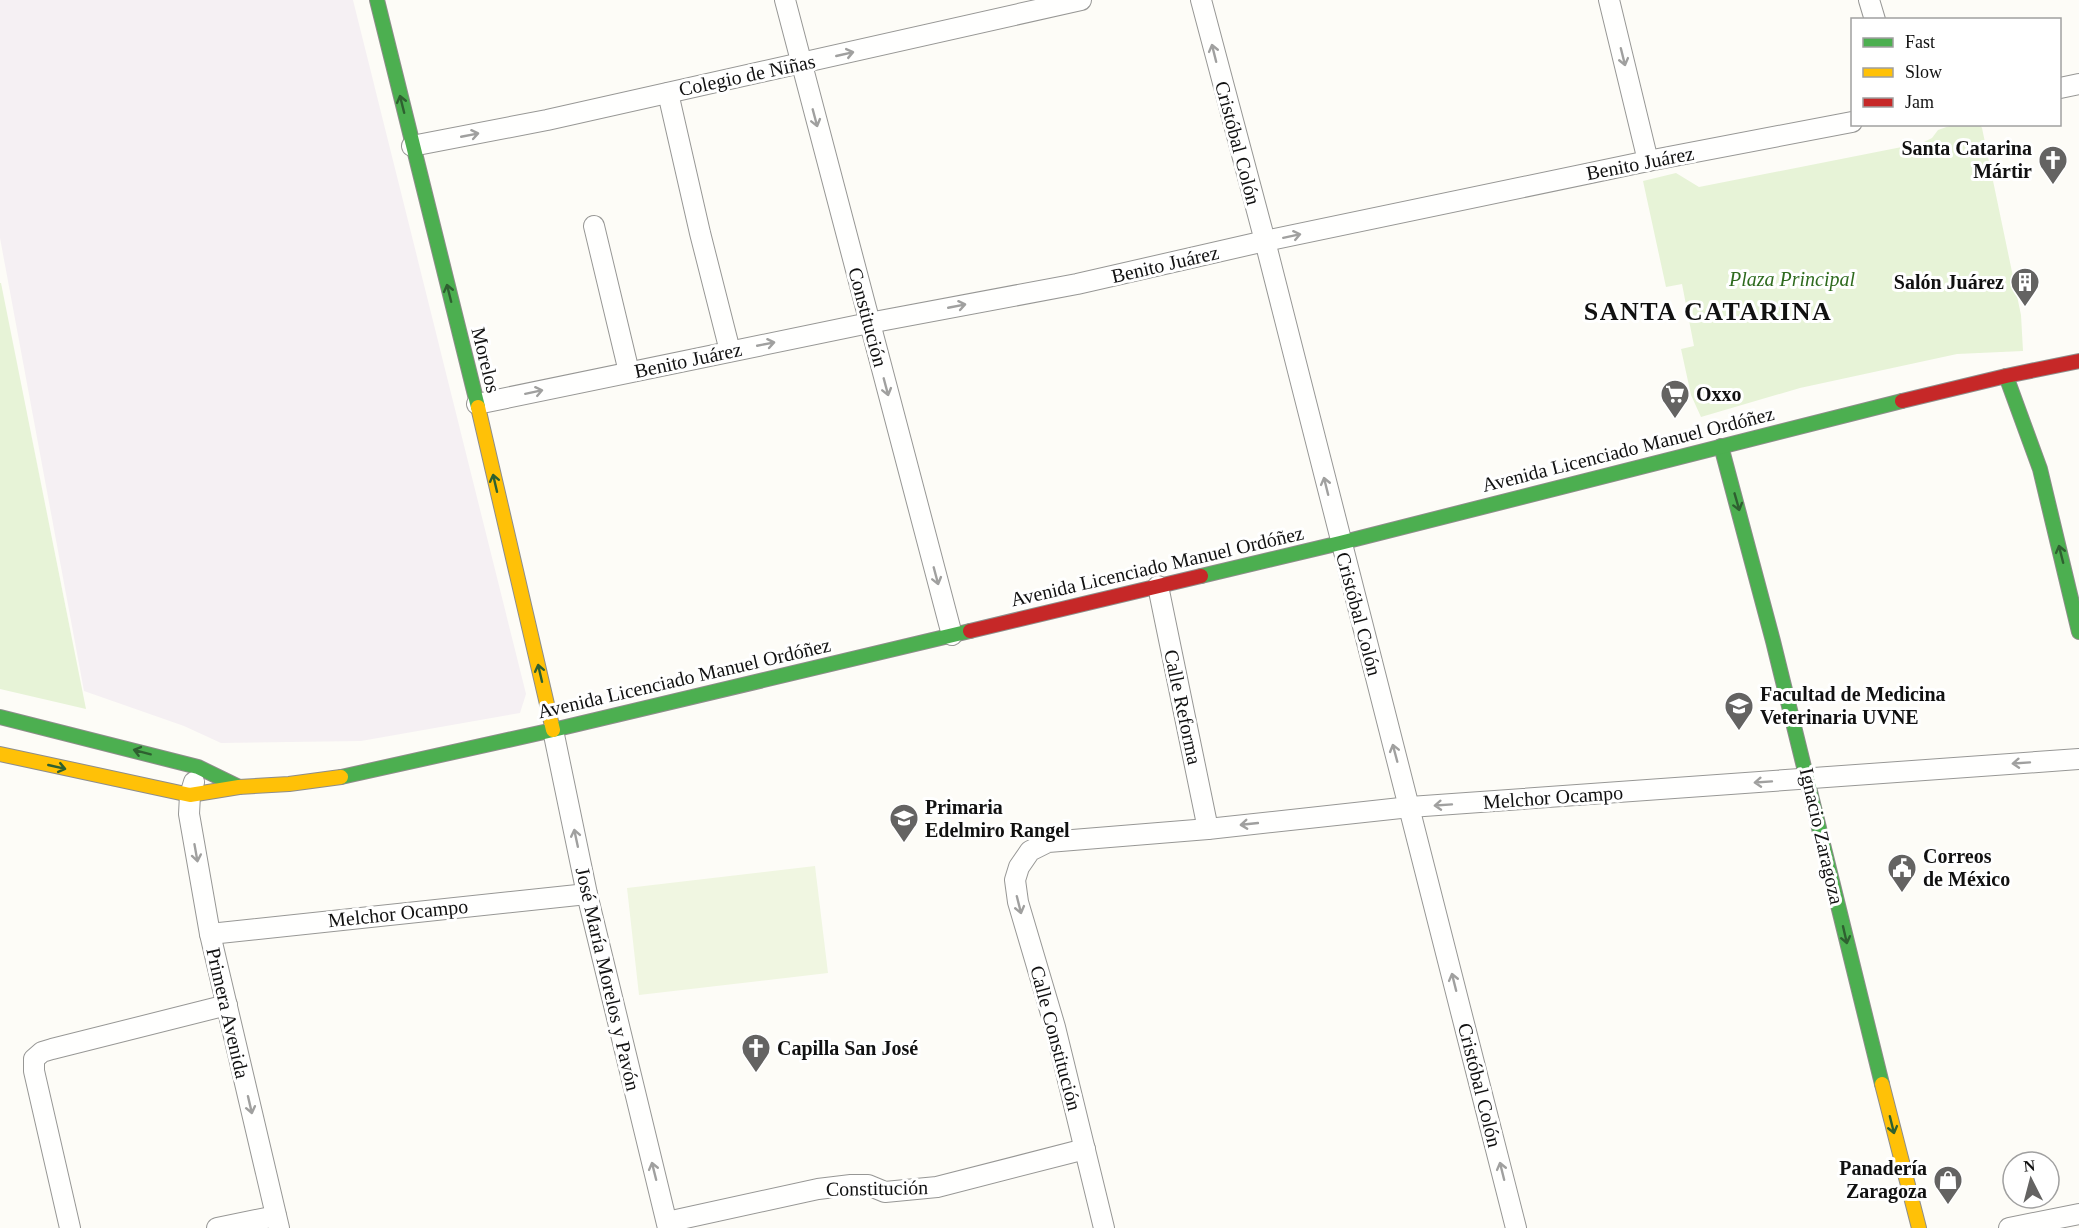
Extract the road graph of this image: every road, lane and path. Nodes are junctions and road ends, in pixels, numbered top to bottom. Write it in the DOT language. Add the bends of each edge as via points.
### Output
graph roads {
  1 [pos="377,0"];
  2 [pos="785,0"];
  3 [pos="1082,0"];
  4 [pos="1201,0"];
  5 [pos="1609,0"];
  6 [pos="1869,0"];
  7 [pos="1874,18"];
  8 [pos="801,64"];
  9 [pos="2079,84"];
  10 [pos="2061,88"];
  11 [pos="668,93"];
  12 [pos="1851,122"];
  13 [pos="412,146"];
  14 [pos="1648,161"];
  15 [pos="594,226"];
  16 [pos="1265,241"];
  17 [pos="869,323"];
  18 [pos="730,351"];
  19 [pos="2079,361"];
  20 [pos="629,372"];
  21 [pos="2006,376"];
  22 [pos="477,404"];
  23 [pos="1721,446"];
  24 [pos="1340,543"];
  25 [pos="1158,586"];
  26 [pos="2079,632"];
  27 [pos="952,635"];
  28 [pos="0,717"];
  29 [pos="554,730"];
  30 [pos="0,754"];
  31 [pos="2079,759"];
  32 [pos="198,767"];
  33 [pos="1808,778"];
  34 [pos="239,787"];
  35 [pos="190,795"];
  36 [pos="1410,807"];
  37 [pos="1208,828"];
  38 [pos="1030,851"];
  39 [pos="587,894"];
  40 [pos="210,934"];
  41 [pos="227,1005"];
  42 [pos="1085,1149"];
  43 [pos="2079,1214"];
  44 [pos="277,1222"];
  45 [pos="667,1225"];
  46 [pos="70,1228"];
  47 [pos="217,1228"];
  48 [pos="1104,1228"];
  49 [pos="1516,1228"];
  50 [pos="1919,1228"];
  51 [pos="2010,1228"];
  13 -- 1 [label="main road, Morelos, one-way"];
  2 -- 8 [label="street, Constitución"];
  8 -- 3 [label="street, Colegio de Niñas, one-way"];
  16 -- 4 [label="street, Cristóbal Colón, one-way"];
  5 -- 14 [label="street, one-way"];
  6 -- 7 [label="street"];
  8 -- 11 [label="street, Colegio de Niñas"];
  8 -- 17 [label="street, Constitución, one-way"];
  9 -- 10 [label="street"];
  13 -- 11 [label="street, Colegio de Niñas, one-way"];
  11 -- 18 [label="street"];
  12 -- 14 [label="street, Benito Juárez"];
  22 -- 13 [label="main road, Morelos, one-way"];
  16 -- 14 [label="street, Benito Juárez, one-way"];
  15 -- 20 [label="street"];
  17 -- 16 [label="street, Benito Juárez, one-way" via="1077,284"];
  24 -- 16 [label="street, Cristóbal Colón, one-way"];
  18 -- 17 [label="street, Benito Juárez, one-way"];
  17 -- 27 [label="street, Constitución, one-way"];
  18 -- 20 [label="street, Benito Juárez"];
  19 -- 21 [label="main road, Avenida Licenciado Manuel Ordóñez"];
  22 -- 20 [label="street, Benito Juárez, one-way"];
  21 -- 23 [label="main road, Avenida Licenciado Manuel Ordóñez"];
  26 -- 21 [label="main road, one-way" via="2040,469"];
  29 -- 22 [label="main road, Morelos, one-way"];
  23 -- 24 [label="main road, Avenida Licenciado Manuel Ordóñez"];
  23 -- 33 [label="main road, Ignacio Zaragoza, one-way"];
  24 -- 25 [label="main road, Avenida Licenciado Manuel Ordóñez"];
  36 -- 24 [label="street, Cristóbal Colón, one-way"];
  25 -- 27 [label="main road, Avenida Licenciado Manuel Ordóñez"];
  25 -- 37 [label="street, Calle Reforma"];
  27 -- 29 [label="main road, Avenida Licenciado Manuel Ordóñez"];
  32 -- 28 [label="main road, Avenida Licenciado Manuel Ordóñez, one-way"];
  29 -- 34 [label="main road, Avenida Licenciado Manuel Ordóñez" via="351,776"];
  39 -- 29 [label="street, José María Morelos y Pavón, one-way"];
  30 -- 35 [label="main road, Avenida Licenciado Manuel Ordóñez, one-way"];
  31 -- 33 [label="street, Melchor Ocampo, one-way"];
  32 -- 34 [label="main road, Avenida Licenciado Manuel Ordóñez"];
  32 -- 35 [label="street, Primera Avenida"];
  33 -- 36 [label="street, Melchor Ocampo, one-way"];
  33 -- 50 [label="main road, Ignacio Zaragoza, one-way"];
  34 -- 35 [label="main road, Avenida Licenciado Manuel Ordóñez"];
  35 -- 40 [label="street, Primera Avenida, one-way" via="189,814"];
  36 -- 37 [label="street, Melchor Ocampo, one-way"];
  49 -- 36 [label="street, Cristóbal Colón, one-way"];
  37 -- 38 [label="street, Melchor Ocampo" via="1048,842"];
  38 -- 42 [label="street, Calle Constitución, one-way" via="1015,880 1018,902"];
  39 -- 40 [label="street, Melchor Ocampo"];
  45 -- 39 [label="street, José María Morelos y Pavón, one-way"];
  40 -- 41 [label="street, Primera Avenida"];
  41 -- 44 [label="street, Primera Avenida, one-way"];
  41 -- 46 [label="street" via="52,1049 34,1059"];
  42 -- 45 [label="street, Constitución" via="938,1187 885,1192 868,1185 829,1188"];
  42 -- 48 [label="street, Calle Constitución"];
  43 -- 51 [label="street"];
  44 -- 47 [label="street"];
}
